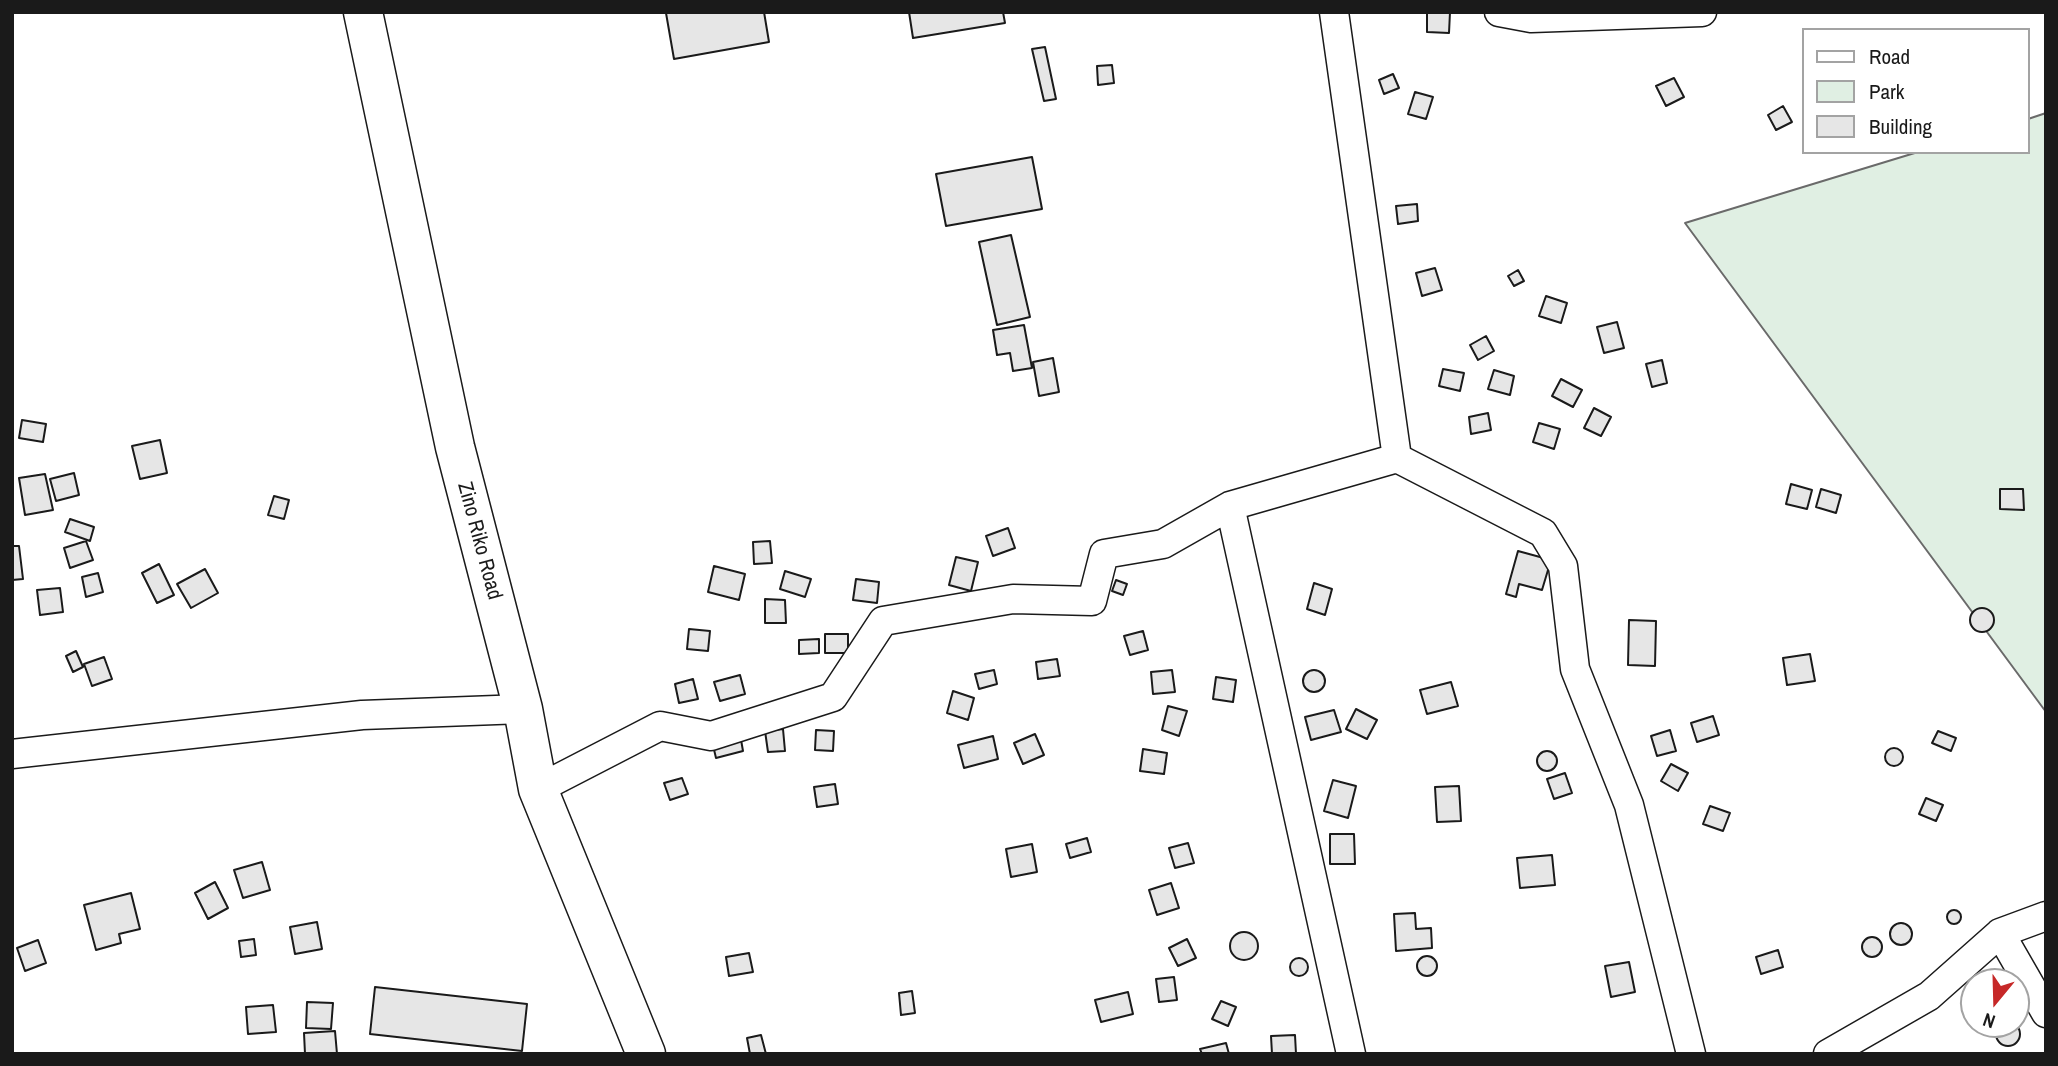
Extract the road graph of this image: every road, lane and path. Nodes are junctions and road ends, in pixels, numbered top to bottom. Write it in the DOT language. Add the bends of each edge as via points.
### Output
graph roads {
  1 [pos="363,12"];
  2 [pos="1334,12"];
  3 [pos="1499,12"];
  4 [pos="1702,12"];
  5 [pos="1397,458"];
  6 [pos="1230,506"];
  7 [pos="523,709"];
  8 [pos="12,754"];
  9 [pos="538,789"];
  10 [pos="2046,916"];
  11 [pos="2000,933"];
  12 [pos="2046,1013"];
  13 [pos="646,1054"];
  14 [pos="1351,1054"];
  15 [pos="1691,1054"];
  16 [pos="1828,1054"];
  1 -- 7 [label="street, Zino Riko Road" via="455,447"];
  2 -- 5 [label="street"];
  3 -- 4 [label="street" via="1531,18"];
  5 -- 6 [label="street"];
  5 -- 15 [label="street" via="1543,533 1563,566 1575,670 1629,805"];
  6 -- 9 [label="street" via="1163,544 1104,554 1092,601 1013,599 883,621 833,697 711,736 660,726"];
  6 -- 14 [label="street"];
  7 -- 8 [label="street" via="362,715"];
  7 -- 9 [label="street, Zino Riko Road"];
  9 -- 13 [label="street, Zino Riko Road"];
  10 -- 11 [label="street"];
  11 -- 12 [label="street"];
  11 -- 16 [label="street" via="1929,996"];
}
